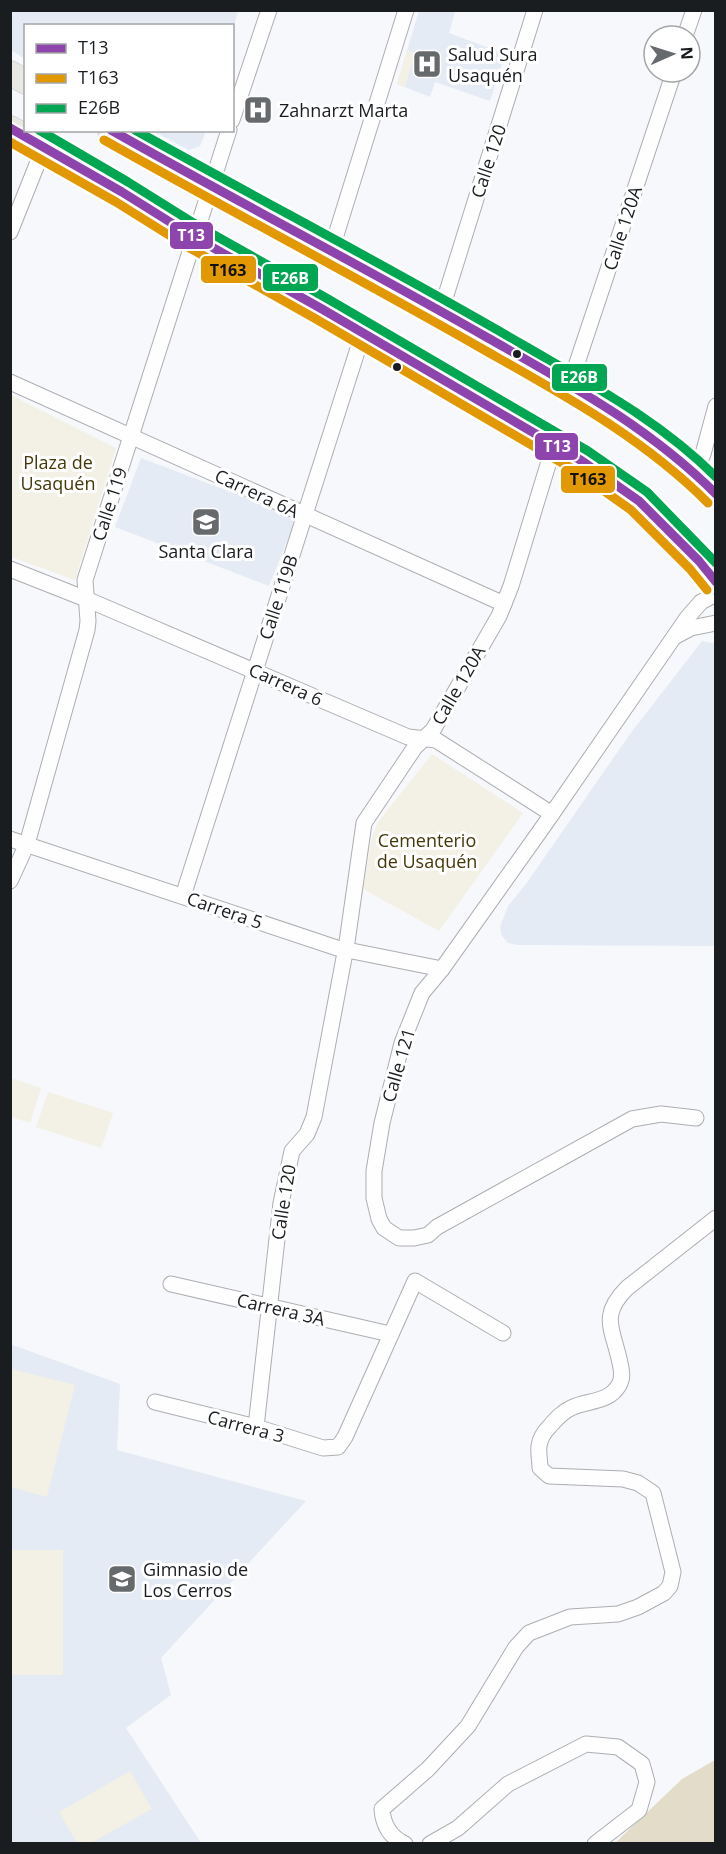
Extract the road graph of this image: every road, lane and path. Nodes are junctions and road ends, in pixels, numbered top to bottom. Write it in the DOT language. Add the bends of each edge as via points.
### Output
graph roads {
  1 [pos="268,10"];
  2 [pos="406,10"];
  3 [pos="535,10"];
  4 [pos="10,73"];
  5 [pos="24,81"];
  6 [pos="670,84"];
  7 [pos="234,114"];
  8 [pos="10,128"];
  9 [pos="114,132"];
  10 [pos="228,132"];
  11 [pos="44,147"];
  12 [pos="210,186"];
  13 [pos="10,232"];
  14 [pos="194,237"];
  15 [pos="331,251"];
  16 [pos="441,311"];
  17 [pos="363,333"];
  18 [pos="10,382"];
  19 [pos="570,384"];
  20 [pos="716,406"];
  21 [pos="131,436"];
  22 [pos="554,445"];
  23 [pos="695,472"];
  24 [pos="716,494"];
  25 [pos="305,515"];
  26 [pos="10,569"];
  27 [pos="716,583"];
  28 [pos="716,594"];
  29 [pos="87,598"];
  30 [pos="504,604"];
  31 [pos="716,623"];
  32 [pos="676,636"];
  33 [pos="255,670"];
  34 [pos="423,740"];
  35 [pos="552,814"];
  36 [pos="10,839"];
  37 [pos="27,844"];
  38 [pos="10,881"];
  39 [pos="183,896"];
  40 [pos="345,950"];
  41 [pos="442,969"];
  42 [pos="696,1118"];
  43 [pos="716,1218"];
  44 [pos="171,1284"];
  45 [pos="269,1306"];
  46 [pos="390,1334"];
  47 [pos="503,1334"];
  48 [pos="155,1402"];
  49 [pos="256,1427"];
  50 [pos="405,1844"];
  51 [pos="430,1844"];
  52 [pos="595,1844"];
  1 -- 7 [label="street"];
  2 -- 15 [label="street"];
  3 -- 16 [label="street, Calle 120"];
  4 -- 5 [label="main road"];
  6 -- 19 [label="street, Calle 120A"];
  8 -- 11 [label="main road"];
  9 -- 12 [label="main road"];
  10 -- 12 [label="street, Calle 119"];
  11 -- 13 [label="street"];
  11 -- 14 [label="main road"];
  12 -- 14 [label="street, Calle 119"];
  12 -- 15 [label="main road"];
  14 -- 17 [label="main road"];
  14 -- 21 [label="street, Calle 119"];
  15 -- 16 [label="main road"];
  16 -- 19 [label="main road"];
  17 -- 22 [label="main road"];
  17 -- 25 [label="street, Calle 119B"];
  18 -- 21 [label="street, Carrera 6A"];
  19 -- 23 [label="main road" via="655,440"];
  20 -- 23 [label="street"];
  21 -- 25 [label="street, Carrera 6A"];
  21 -- 29 [label="street, Calle 119" via="86,580"];
  22 -- 27 [label="main road" via="639,501"];
  22 -- 30 [label="street, Calle 120A"];
  23 -- 24 [label="main road"];
  25 -- 30 [label="street, Carrera 6A"];
  25 -- 33 [label="street, Calle 119B"];
  26 -- 29 [label="street, Carrera 6"];
  28 -- 32 [label="street, Calle 121" via="701,602"];
  29 -- 33 [label="street, Carrera 6"];
  29 -- 37 [label="street, Calle 119" via="87,630"];
  30 -- 34 [label="street, Calle 120A" via="433,730"];
  31 -- 32 [label="street" via="690,628"];
  32 -- 35 [label="street, Calle 121"];
  33 -- 34 [label="street, Carrera 6"];
  33 -- 39 [label="street, Calle 119B"];
  34 -- 35 [label="street, Carrera 6" via="436,740"];
  34 -- 40 [label="street, Calle 120A" via="364,823"];
  35 -- 41 [label="street, Calle 121"];
  36 -- 37 [label="street, Carrera 5"];
  37 -- 38 [label="street, Calle 119"];
  37 -- 39 [label="street, Carrera 5"];
  39 -- 40 [label="street, Carrera 5"];
  40 -- 41 [label="street, Carrera 5"];
  40 -- 45 [label="street, Calle 120" via="315,1117 292,1151 286,1174"];
  41 -- 42 [label="street, Calle 121" via="422,993 402,1043 382,1123 374,1198 379,1219 388,1232 399,1238 428,1234 632,1119 661,1114"];
  43 -- 50 [label="street" via="618,1297 611,1307 609,1321 622,1372 620,1384 611,1395 571,1407 544,1433 539,1445 540,1468 549,1476 623,1479 654,1493 673,1572 670,1586 638,1608 618,1614 570,1617 530,1633 516,1647 468,1726 429,1769 382,1809 385,1826"];
  44 -- 45 [label="street, Carrera 3A"];
  45 -- 46 [label="street, Carrera 3A"];
  45 -- 49 [label="street, Calle 120"];
  46 -- 47 [label="street" via="415,1281"];
  46 -- 49 [label="street, Carrera 3" via="338,1447 323,1448"];
  48 -- 49 [label="street, Carrera 3"];
  51 -- 52 [label="street" via="458,1828 508,1784 586,1744 618,1747 642,1764 647,1782 639,1810"];
}
